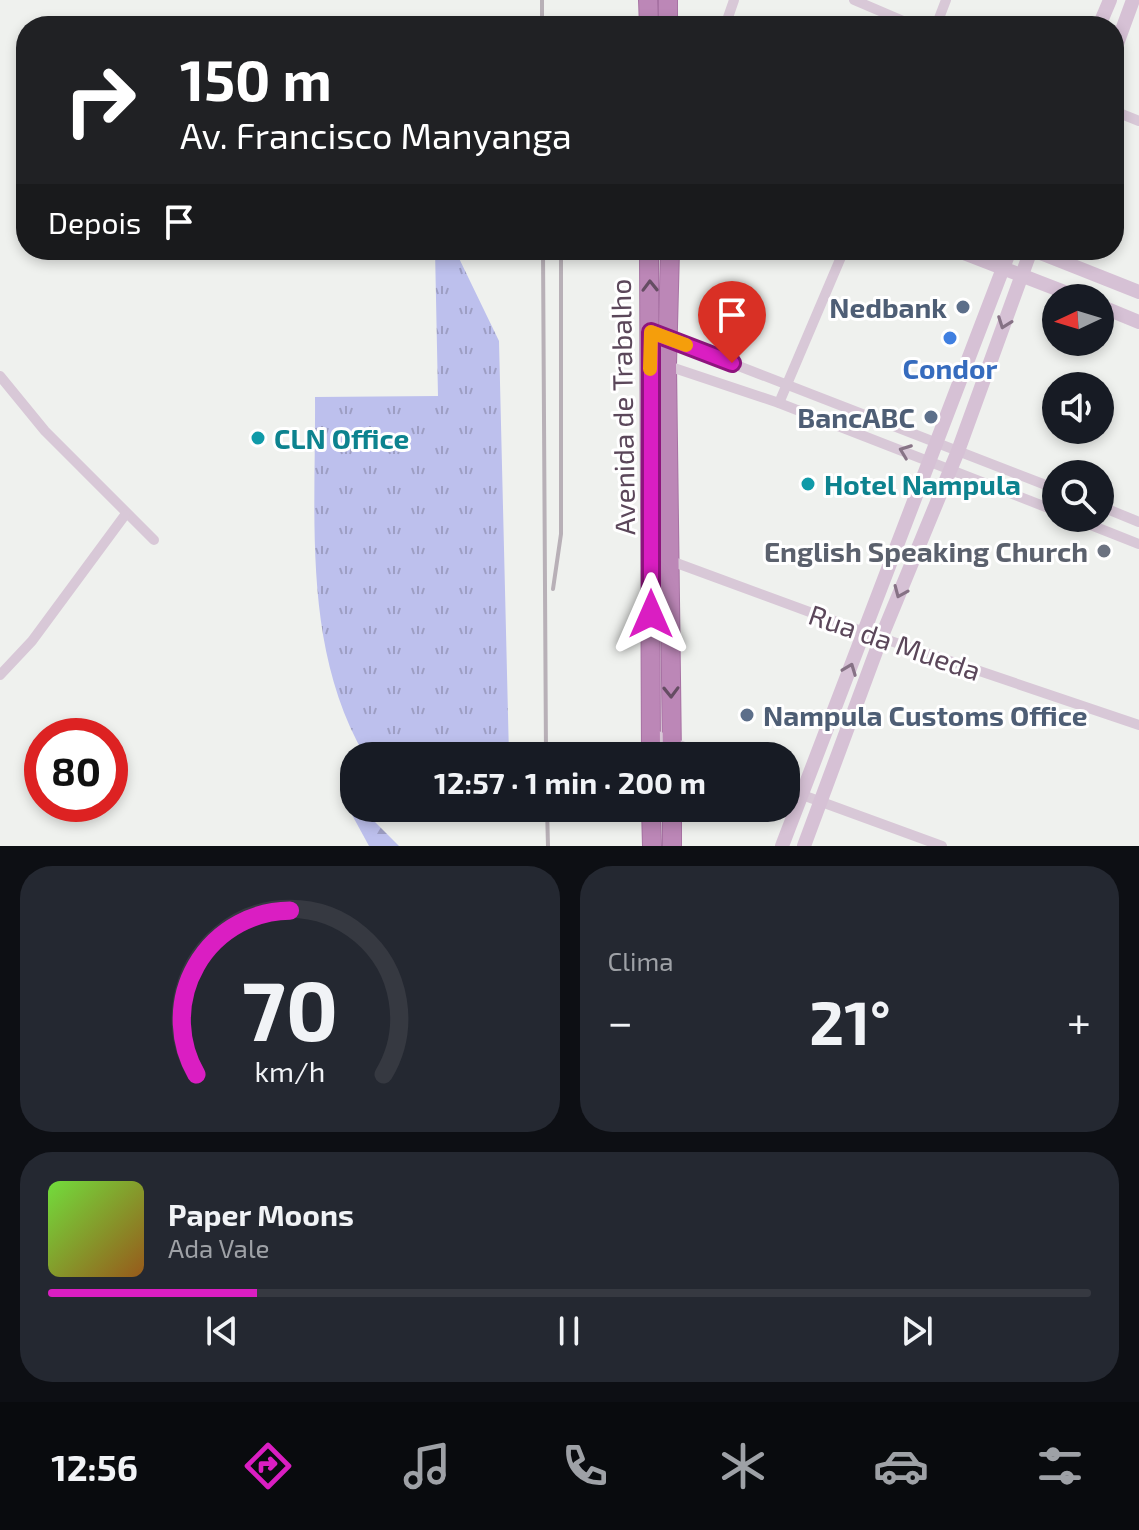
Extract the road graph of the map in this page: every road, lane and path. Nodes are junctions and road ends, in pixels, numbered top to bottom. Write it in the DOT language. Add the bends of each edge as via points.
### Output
graph roads {
  1 [pos="854,0"];
  2 [pos="1133,0"];
  3 [pos="892,16"];
  4 [pos="1124,25"];
  5 [pos="649,260"];
  6 [pos="670,260"];
  7 [pos="840,260"];
  8 [pos="982,260"];
  9 [pos="1006,260"];
  10 [pos="1028,260"];
  11 [pos="1057,260"];
  12 [pos="1002,268"];
  13 [pos="1022,275"];
  14 [pos="1045,284"];
  15 [pos="1139,292"];
  16 [pos="1114,312"];
  17 [pos="1139,322"];
  18 [pos="651,332"];
  19 [pos="669,338"];
  20 [pos="658,363"];
  21 [pos="0,376"];
  22 [pos="787,384"];
  23 [pos="779,403"];
  24 [pos="937,443"];
  25 [pos="958,451"];
  26 [pos="930,461"];
  27 [pos="951,470"];
  28 [pos="1042,484"];
  29 [pos="1042,506"];
  30 [pos="1114,512"];
  31 [pos="125,515"];
  32 [pos="1139,522"];
  33 [pos="1109,532"];
  34 [pos="154,540"];
  35 [pos="1139,544"];
  36 [pos="652,554"];
  37 [pos="671,561"];
  38 [pos="864,632"];
  39 [pos="881,638"];
  40 [pos="0,675"];
  41 [pos="1139,725"];
  42 [pos="651,733"];
  43 [pos="651,742"];
  44 [pos="663,742"];
  45 [pos="672,742"];
  46 [pos="801,795"];
  47 [pos="820,802"];
  48 [pos="651,822"];
  49 [pos="672,822"];
  50 [pos="652,846"];
  51 [pos="672,846"];
  52 [pos="782,846"];
  53 [pos="804,846"];
  54 [pos="942,846"];
  1 -- 3 [label="street"];
  2 -- 4 [label="main road"];
  18 -- 5 [label="highway, Avenida de Trabalho, one-way"];
  6 -- 19 [label="highway, Avenida de Trabalho"];
  7 -- 22 [label="street"];
  8 -- 12 [label="main road"];
  9 -- 12 [label="main road"];
  10 -- 13 [label="main road"];
  11 -- 15 [label="main road"];
  12 -- 13 [label="main road"];
  12 -- 24 [label="main road"];
  13 -- 14 [label="main road"];
  13 -- 25 [label="main road, one-way"];
  16 -- 17 [label="main road"];
  18 -- 19 [label="street"];
  18 -- 20 [label="highway, Avenida de Trabalho"];
  19 -- 20 [label="highway, Avenida de Trabalho"];
  19 -- 22 [label="street"];
  20 -- 23 [label="street"];
  20 -- 36 [label="highway, Avenida de Trabalho"];
  20 -- 37 [label="highway, Avenida de Trabalho"];
  21 -- 31 [label="street"];
  22 -- 23 [label="street"];
  22 -- 24 [label="street"];
  26 -- 23 [label="street, one-way"];
  24 -- 25 [label="street"];
  24 -- 26 [label="main road"];
  25 -- 27 [label="main road"];
  25 -- 28 [label="street"];
  26 -- 27 [label="street"];
  26 -- 38 [label="main road"];
  27 -- 29 [label="street"];
  27 -- 39 [label="main road, one-way"];
  30 -- 32 [label="street"];
  31 -- 34 [label="street"];
  31 -- 40 [label="street" via="32,641"];
  33 -- 35 [label="street"];
  36 -- 37 [label="street, Rua da Mueda"];
  36 -- 42 [label="highway, Avenida de Trabalho"];
  37 -- 38 [label="street, Rua da Mueda"];
  37 -- 45 [label="highway, Avenida de Trabalho, one-way"];
  38 -- 39 [label="street, Rua da Mueda"];
  46 -- 38 [label="main road, one-way"];
  39 -- 41 [label="street, Rua da Mueda"];
  39 -- 47 [label="main road"];
  42 -- 43 [label="highway, Avenida de Trabalho"];
  42 -- 44 [label="street"];
  46 -- 47 [label="street"];
  46 -- 52 [label="main road"];
  47 -- 53 [label="main road"];
  47 -- 54 [label="street"];
  48 -- 50 [label="highway"];
  49 -- 51 [label="highway"];
}
